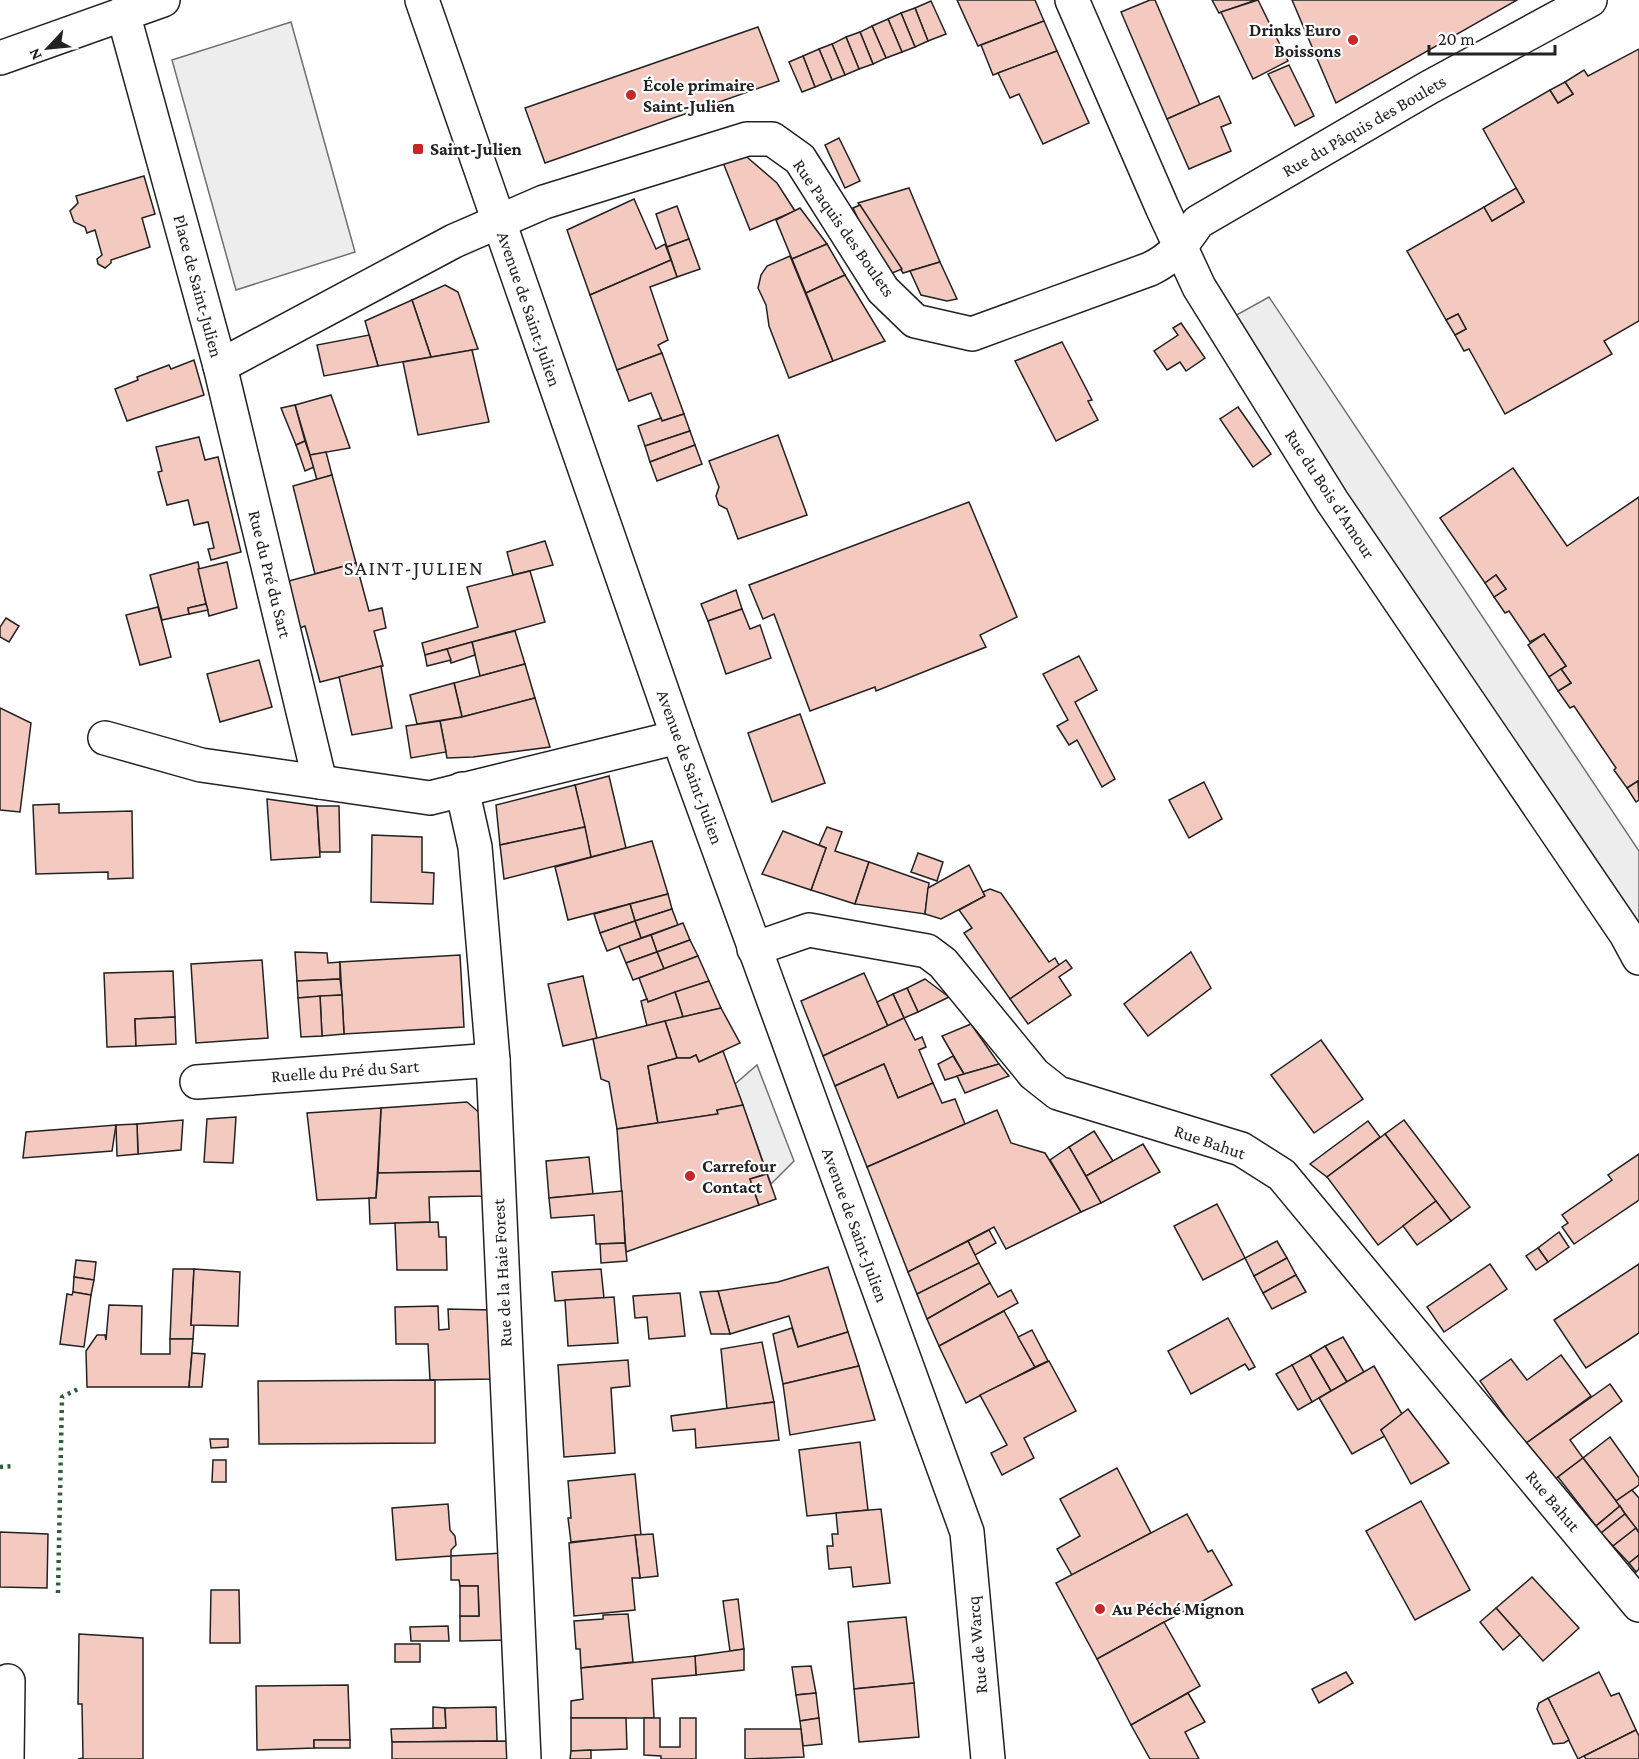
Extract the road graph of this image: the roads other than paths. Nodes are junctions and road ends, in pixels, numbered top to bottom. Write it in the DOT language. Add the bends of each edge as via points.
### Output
graph roads {
  1 [pos="163,0"];
  2 [pos="422,0"];
  3 [pos="1072,0"];
  4 [pos="1590,0"];
  5 [pos="123,13"];
  6 [pos="0,58"];
  7 [pos="499,223"];
  8 [pos="1181,248"];
  9 [pos="220,366"];
  10 [pos="678,736"];
  11 [pos="105,738"];
  12 [pos="320,782"];
  13 [pos="462,789"];
  14 [pos="754,949"];
  15 [pos="1639,958"];
  16 [pos="493,1060"];
  17 [pos="197,1082"];
  18 [pos="967,1532"];
  19 [pos="1639,1605"];
  20 [pos="8,1681"];
  21 [pos="7,1759"];
  22 [pos="524,1759"];
  23 [pos="988,1759"];
  1 -- 5 [label="street"];
  2 -- 7 [label="street, Avenue de Saint-Julien"];
  3 -- 8 [label="street, Rue du Bois d'Amour"];
  4 -- 8 [label="street, Rue du Pâquis des Boulets" via="1428,88 1198,222"];
  5 -- 6 [label="street"];
  5 -- 9 [label="street, Place de Saint-Julien"];
  7 -- 8 [label="street, Rue Paquis des Boulets" via="544,202 735,142 772,139 800,159 883,290 915,321 972,334 1150,269"];
  7 -- 9 [label="street, Place de Saint-Julien" via="454,241"];
  7 -- 10 [label="street, Avenue de Saint-Julien"];
  8 -- 15 [label="street, Rue du Bois d'Amour" via="1199,287 1332,501"];
  9 -- 12 [label="street, Rue du Pré du Sart"];
  10 -- 13 [label="street"];
  10 -- 14 [label="street, Avenue de Saint-Julien"];
  11 -- 12 [label="street" via="201,765"];
  12 -- 13 [label="street" via="430,798"];
  13 -- 16 [label="street, Rue de la Haie Forest" via="476,847"];
  14 -- 18 [label="street, Avenue de Saint-Julien"];
  14 -- 19 [label="street, Rue Bahut" via="809,930 927,951 943,963 1034,1074 1058,1093 1241,1149 1282,1175"];
  16 -- 17 [label="street, Ruelle du Pré du Sart"];
  16 -- 22 [label="street, Rue de la Haie Forest"];
  18 -- 23 [label="street, Rue de Warcq"];
  20 -- 21 [label="street"];
}
